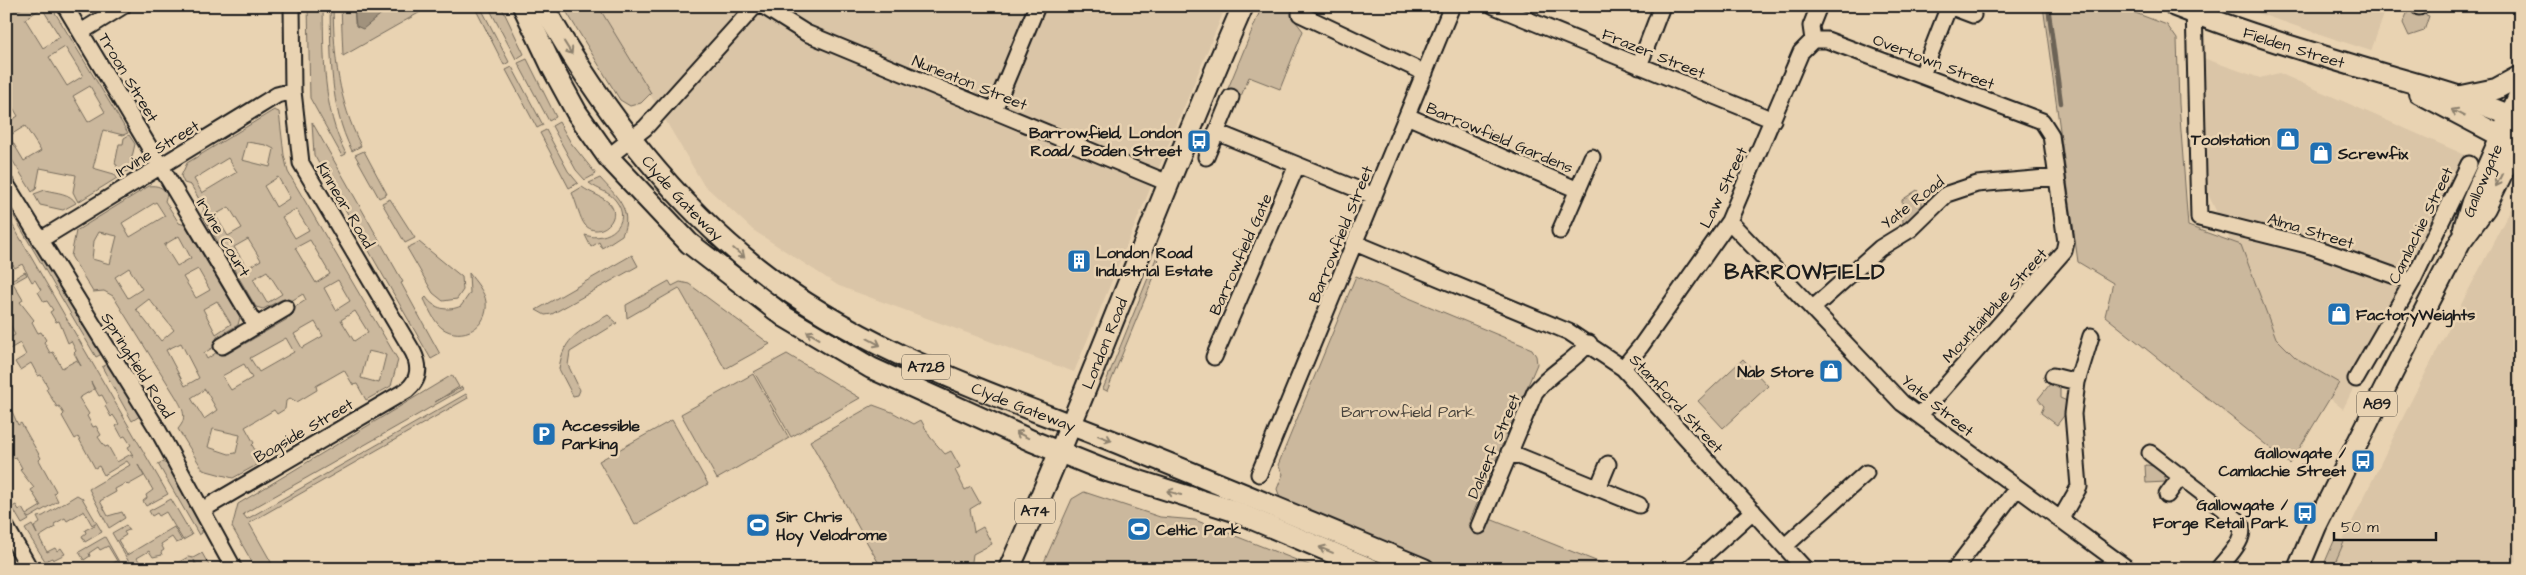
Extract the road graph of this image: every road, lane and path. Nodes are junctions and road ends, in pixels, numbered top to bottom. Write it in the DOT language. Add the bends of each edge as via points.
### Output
graph roads {
  1 [pos="65,6"];
  2 [pos="123,6"];
  3 [pos="292,6"];
  4 [pos="523,6"];
  5 [pos="543,6"];
  6 [pos="755,6"];
  7 [pos="763,6"];
  8 [pos="1037,6"];
  9 [pos="1243,6"];
  10 [pos="1303,6"];
  11 [pos="1452,6"];
  12 [pos="1494,6"];
  13 [pos="1662,6"];
  14 [pos="1819,6"];
  15 [pos="1949,6"];
  16 [pos="2187,9"];
  17 [pos="1973,15"];
  18 [pos="81,32"];
  19 [pos="1813,40"];
  20 [pos="1639,66"];
  21 [pos="1425,73"];
  22 [pos="1922,75"];
  23 [pos="2386,75"];
  24 [pos="2520,76"];
  25 [pos="294,91"];
  26 [pos="2520,92"];
  27 [pos="2462,96"];
  28 [pos="1231,97"];
  29 [pos="994,110"];
  30 [pos="1407,116"];
  31 [pos="2515,118"];
  32 [pos="1773,120"];
  33 [pos="2042,121"];
  34 [pos="1216,132"];
  35 [pos="632,140"];
  36 [pos="2514,141"];
  37 [pos="1592,156"];
  38 [pos="608,157"];
  39 [pos="1206,157"];
  40 [pos="2469,164"];
  41 [pos="162,165"];
  42 [pos="1298,166"];
  43 [pos="2056,177"];
  44 [pos="1168,182"];
  45 [pos="6,184"];
  46 [pos="1578,190"];
  47 [pos="1374,196"];
  48 [pos="12,206"];
  49 [pos="1729,221"];
  50 [pos="1560,231"];
  51 [pos="40,240"];
  52 [pos="1355,243"];
  53 [pos="2412,282"];
  54 [pos="286,308"];
  55 [pos="1812,308"];
  56 [pos="256,326"];
  57 [pos="2091,336"];
  58 [pos="1589,343"];
  59 [pos="222,346"];
  60 [pos="1214,357"];
  61 [pos="1623,368"];
  62 [pos="418,376"];
  63 [pos="2053,376"];
  64 [pos="2356,379"];
  65 [pos="2077,382"];
  66 [pos="1920,415"];
  67 [pos="1070,425"];
  68 [pos="1059,452"];
  69 [pos="1509,452"];
  70 [pos="2150,453"];
  71 [pos="1608,464"];
  72 [pos="1866,473"];
  73 [pos="1259,474"];
  74 [pos="2181,476"];
  75 [pos="1598,488"];
  76 [pos="2017,488"];
  77 [pos="2167,495"];
  78 [pos="1639,505"];
  79 [pos="202,510"];
  80 [pos="1753,511"];
  81 [pos="2060,520"];
  82 [pos="1479,526"];
  83 [pos="6,527"];
  84 [pos="1785,546"];
  85 [pos="1696,567"];
  86 [pos="2124,568"];
  87 [pos="30,569"];
  88 [pos="234,569"];
  89 [pos="1008,569"];
  90 [pos="1371,569"];
  91 [pos="1424,569"];
  92 [pos="1805,569"];
  93 [pos="1955,569"];
  94 [pos="2218,569"];
  95 [pos="2298,569"];
  1 -- 18 [label="street, Troon Street"];
  2 -- 18 [label="street"];
  3 -- 25 [label="street, Kinnear Road"];
  4 -- 38 [label="main road, Clyde Gateway / A728" via="570,100"];
  5 -- 35 [label="main road, Clyde Gateway / A728, one-way" via="605,105"];
  6 -- 35 [label="street"];
  7 -- 29 [label="street, Nuneaton Street" via="806,33"];
  8 -- 29 [label="street"];
  9 -- 44 [label="main road, London Road / A74"];
  10 -- 21 [label="street" via="1300,14"];
  11 -- 21 [label="street, Barrowfield Street"];
  12 -- 20 [label="street, Frazer Street"];
  13 -- 20 [label="street"];
  14 -- 19 [label="street" via="1811,26"];
  15 -- 17 [label="street"];
  15 -- 22 [label="street"];
  16 -- 23 [label="main road, Fielden Street"];
  16 -- 53 [label="street, Alma Street" via="2199,218 2312,246"];
  18 -- 41 [label="street, Troon Street"];
  19 -- 22 [label="street, Overtown Street" via="1827,40"];
  19 -- 32 [label="street, Law Street" via="1801,52"];
  20 -- 32 [label="street, Frazer Street"];
  21 -- 30 [label="street, Barrowfield Street"];
  22 -- 33 [label="street, Overtown Street"];
  23 -- 27 [label="main road, Fielden Street"];
  36 -- 23 [label="main road, Fielden Street, one-way"];
  24 -- 27 [label="main road, Fielden Street" via="2496,89"];
  25 -- 41 [label="street, Irvine Street" via="277,95"];
  25 -- 62 [label="street, Kinnear Road" via="302,167 413,352 419,365"];
  26 -- 31 [label="main road, Gallowgate / A89"];
  27 -- 31 [label="main road, Fielden Street"];
  28 -- 34 [label="street"];
  29 -- 44 [label="street, Nuneaton Street"];
  30 -- 46 [label="street, Barrowfield Gardens"];
  30 -- 47 [label="street, Barrowfield Street"];
  31 -- 36 [label="main road, Gallowgate / A89"];
  32 -- 49 [label="street, Law Street"];
  33 -- 43 [label="street, Mountainblue Street" via="2051,135"];
  34 -- 39 [label="street"];
  34 -- 42 [label="street"];
  35 -- 38 [label="street"];
  35 -- 67 [label="main road, Clyde Gateway / A728, one-way" via="664,180 708,224 780,285 892,352"];
  36 -- 95 [label="main road, Gallowgate / A89" via="2485,208 2460,242 2332,493"];
  37 -- 46 [label="street, Barrowfield Gardens"];
  68 -- 38 [label="main road, Clyde Gateway / A728, one-way" via="900,382 808,332 688,243"];
  40 -- 53 [label="street, Camlachie Street"];
  41 -- 51 [label="street, Irvine Street"];
  41 -- 56 [label="street, Irvine Court"];
  42 -- 47 [label="street"];
  42 -- 60 [label="street, Barrowfield Gate"];
  43 -- 55 [label="street, Yate Road" via="1977,184 1947,194 1911,229 1880,248"];
  43 -- 66 [label="street, Mountainblue Street" via="2066,242 2064,251"];
  44 -- 67 [label="main road, London Road / A74"];
  45 -- 48 [label="street, Springfield Road"];
  46 -- 50 [label="street, Barrowfield Gardens"];
  47 -- 52 [label="street, Barrowfield Street"];
  48 -- 51 [label="street, Springfield Road"];
  49 -- 55 [label="street, Yate Street"];
  49 -- 61 [label="street, Law Street"];
  51 -- 79 [label="street, Springfield Road" via="158,430"];
  52 -- 58 [label="street, Stamford Street"];
  52 -- 73 [label="street, Barrowfield Street"];
  53 -- 64 [label="street, Camlachie Street"];
  54 -- 56 [label="street"];
  55 -- 66 [label="street, Yate Street" via="1902,403"];
  56 -- 59 [label="street"];
  57 -- 65 [label="street"];
  58 -- 61 [label="street, Stamford Street"];
  58 -- 69 [label="street, Dalserf Street" via="1576,359 1540,385"];
  61 -- 80 [label="street, Stamford Street"];
  62 -- 79 [label="street, Bogside Street" via="407,390"];
  63 -- 65 [label="street"];
  65 -- 81 [label="street" via="2073,414 2079,487"];
  66 -- 76 [label="street, Yate Street"];
  67 -- 68 [label="main road, London Road / A74"];
  67 -- 91 [label="main road, Clyde Gateway / A728, one-way"];
  68 -- 89 [label="main road, London Road / A74"];
  90 -- 68 [label="main road, Clyde Gateway / A728, one-way" via="1231,510 1157,488"];
  69 -- 75 [label="street"];
  69 -- 82 [label="street, Dalserf Street"];
  70 -- 74 [label="street"];
  71 -- 75 [label="street"];
  72 -- 84 [label="street"];
  74 -- 77 [label="street"];
  74 -- 94 [label="street" via="2235,517 2243,528 2240,539"];
  75 -- 78 [label="street"];
  76 -- 81 [label="street, Yate Street"];
  76 -- 93 [label="street"];
  79 -- 88 [label="street, Springfield Road"];
  80 -- 84 [label="street, Stamford Street"];
  80 -- 85 [label="street"];
  81 -- 86 [label="street, Yate Street"];
  83 -- 87 [label="street"];
  84 -- 92 [label="street, Stamford Street"];
}
